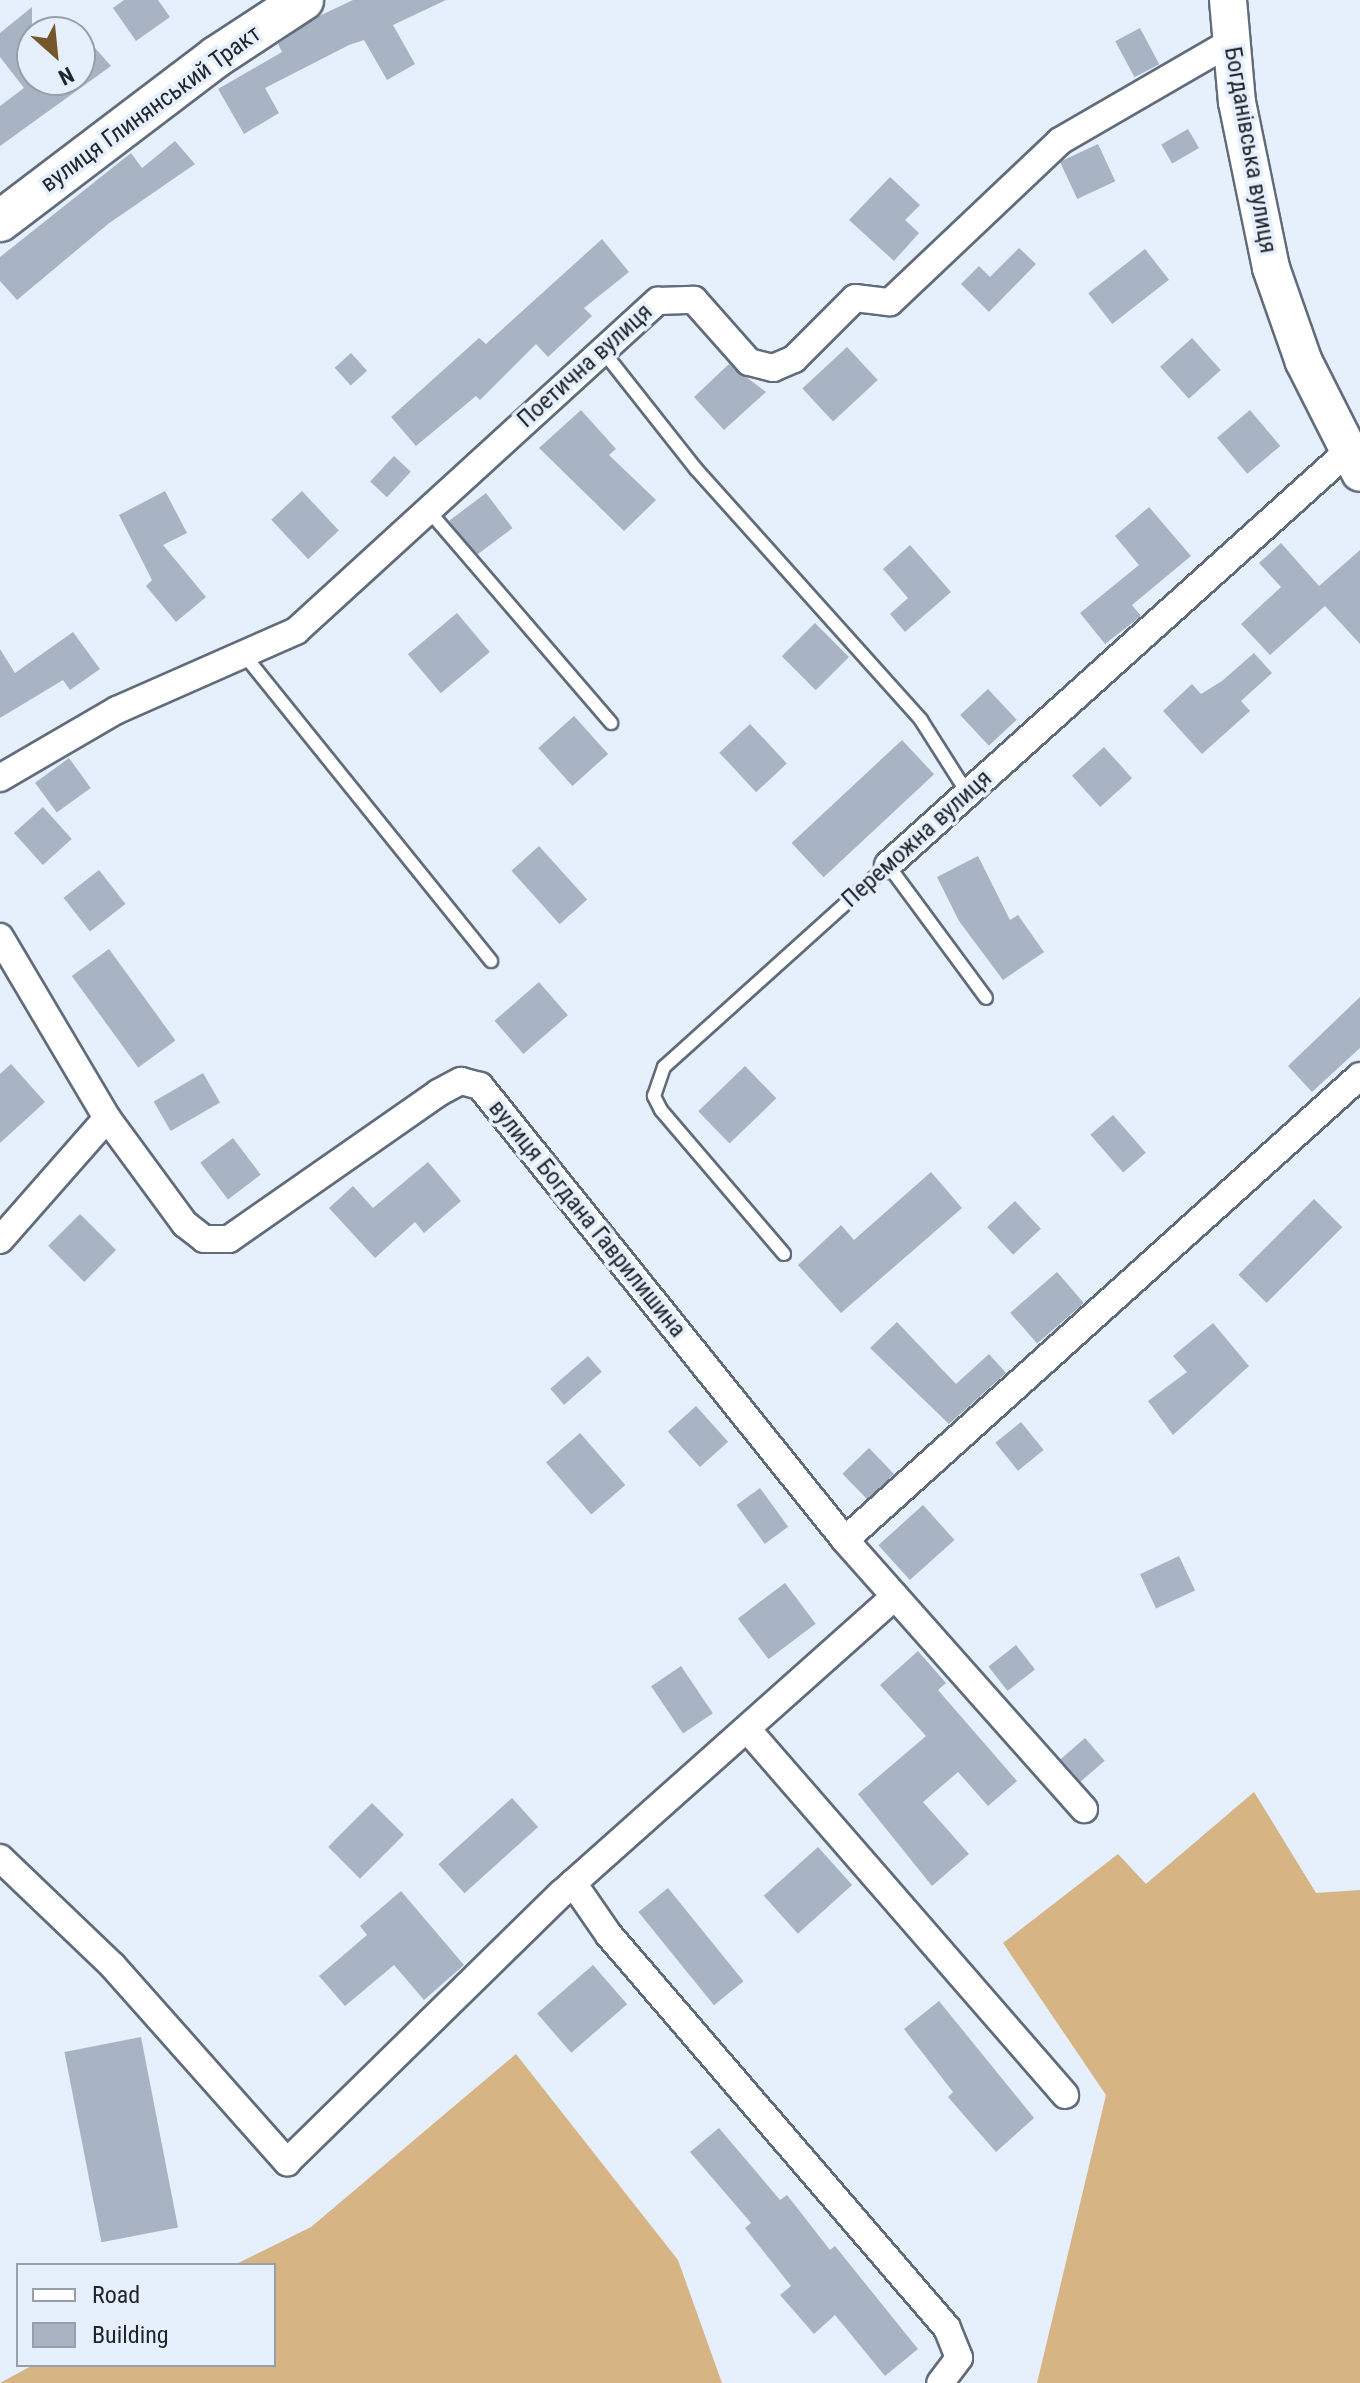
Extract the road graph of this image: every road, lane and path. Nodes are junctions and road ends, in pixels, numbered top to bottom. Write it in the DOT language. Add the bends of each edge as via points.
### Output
graph roads {
  1 [pos="303,0"];
  2 [pos="1228,0"];
  3 [pos="1231,42"];
  4 [pos="0,221"];
  5 [pos="600,348"];
  6 [pos="1353,463"];
  7 [pos="428,510"];
  8 [pos="245,656"];
  9 [pos="611,723"];
  10 [pos="0,778"];
  11 [pos="968,794"];
  12 [pos="888,865"];
  13 [pos="0,937"];
  14 [pos="491,961"];
  15 [pos="986,998"];
  16 [pos="1360,1076"];
  17 [pos="107,1118"];
  18 [pos="0,1240"];
  19 [pos="784,1254"];
  20 [pos="845,1540"];
  21 [pos="895,1596"];
  22 [pos="747,1729"];
  23 [pos="1084,1809"];
  24 [pos="0,1858"];
  25 [pos="573,1883"];
  26 [pos="1065,2095"];
  27 [pos="940,2383"];
  1 -- 4 [label="main road, вулиця Глинянський Тракт" via="216,57"];
  2 -- 3 [label="main road, Богданівська вулиця"];
  3 -- 5 [label="street, Поетична вулиця" via="1060,141 890,302 855,298 794,359 773,368 749,362 694,300 680,296 658,301"];
  3 -- 6 [label="main road, Богданівська вулиця" via="1271,268 1304,362"];
  5 -- 7 [label="street, Поетична вулиця"];
  5 -- 11 [label="lane" via="696,469 921,720"];
  6 -- 11 [label="street, Переможна вулиця"];
  7 -- 8 [label="street, Поетична вулиця" via="296,631"];
  7 -- 9 [label="lane"];
  8 -- 10 [label="street, Поетична вулиця" via="117,710"];
  8 -- 14 [label="lane"];
  11 -- 12 [label="street, Переможна вулиця"];
  12 -- 15 [label="lane"];
  12 -- 19 [label="lane, Переможна вулиця" via="655,1080 661,1110"];
  13 -- 17 [label="street, вулиця Богдана Гаврилишина"];
  16 -- 20 [label="street"];
  17 -- 18 [label="street"];
  17 -- 20 [label="street, вулиця Богдана Гаврилишина" via="185,1224 204,1239 229,1239 438,1093 461,1081 480,1086"];
  20 -- 21 [label="street, вулиця Богдана Гаврилишина"];
  21 -- 22 [label="street"];
  21 -- 23 [label="street, вулиця Богдана Гаврилишина"];
  22 -- 25 [label="street"];
  22 -- 26 [label="street"];
  24 -- 25 [label="street" via="112,1965 287,2162"];
  25 -- 27 [label="street" via="609,1935 947,2328 959,2358"];
}
